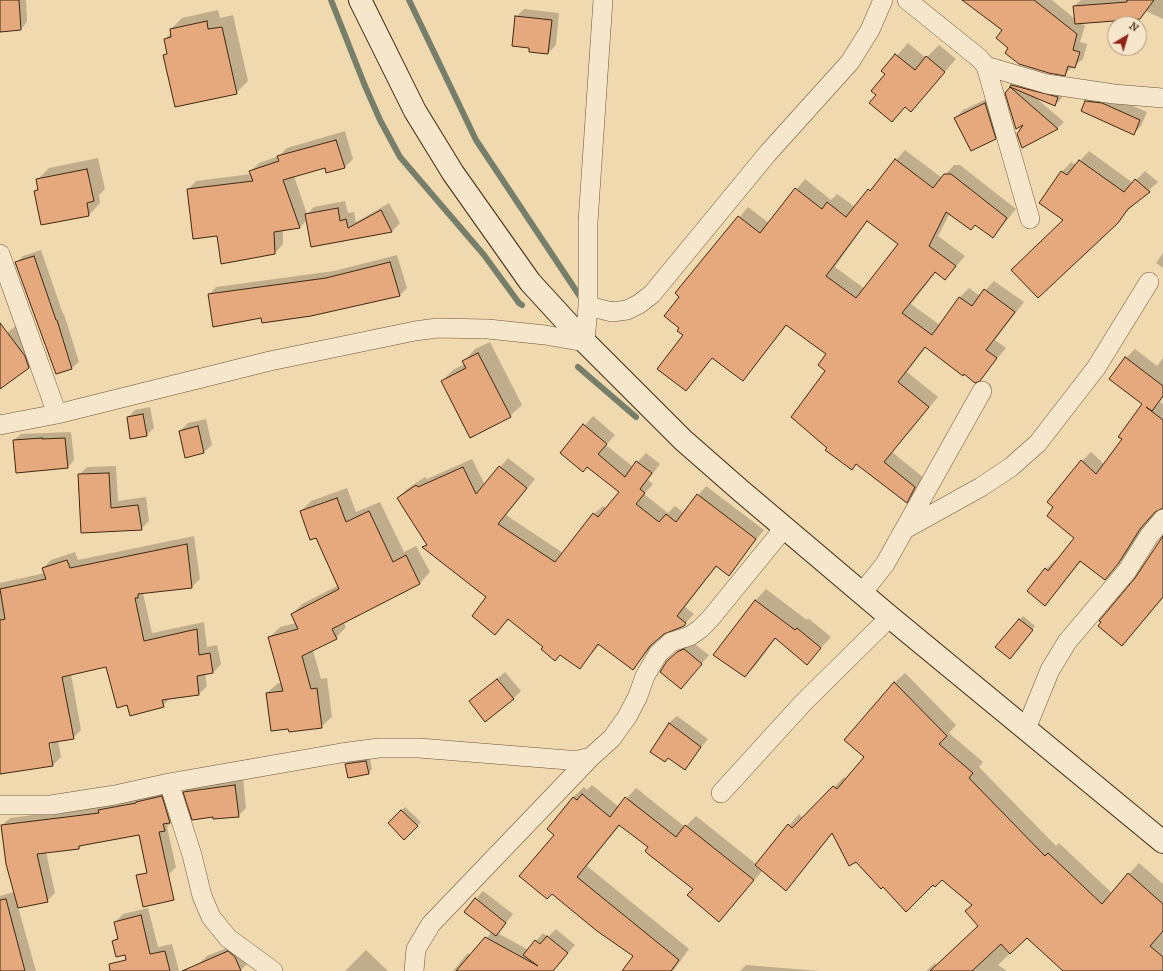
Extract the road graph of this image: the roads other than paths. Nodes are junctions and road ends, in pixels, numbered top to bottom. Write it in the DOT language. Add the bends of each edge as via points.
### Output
graph roads {
  1 [pos="360,0"];
  2 [pos="603,0"];
  3 [pos="883,0"];
  4 [pos="907,0"];
  5 [pos="986,66"];
  6 [pos="1163,98"];
  7 [pos="1030,219"];
  8 [pos="0,254"];
  9 [pos="1148,282"];
  10 [pos="588,306"];
  11 [pos="585,342"];
  12 [pos="982,391"];
  13 [pos="57,414"];
  14 [pos="0,425"];
  15 [pos="1163,519"];
  16 [pos="785,527"];
  17 [pos="906,528"];
  18 [pos="862,593"];
  19 [pos="890,617"];
  20 [pos="1026,729"];
  21 [pos="591,757"];
  22 [pos="169,783"];
  23 [pos="720,793"];
  24 [pos="0,805"];
  25 [pos="1163,842"];
  26 [pos="273,971"];
  27 [pos="414,971"];
  1 -- 11 [label="main road" via="416,111 453,173 530,282"];
  2 -- 10 [label="street" via="588,222"];
  3 -- 10 [label="street" via="870,30 850,62 768,153 652,294 627,310 612,312"];
  4 -- 5 [label="street"];
  5 -- 6 [label="street" via="1054,85"];
  5 -- 7 [label="street"];
  8 -- 13 [label="street"];
  9 -- 17 [label="street" via="1096,368 1038,443 1011,467 981,487"];
  10 -- 11 [label="street"];
  11 -- 13 [label="street" via="488,329 437,328 414,331 270,361"];
  11 -- 16 [label="main road" via="683,440"];
  12 -- 17 [label="street"];
  13 -- 14 [label="street"];
  15 -- 20 [label="street" via="1127,571 1067,642 1048,676"];
  16 -- 18 [label="main road"];
  16 -- 21 [label="street" via="710,620 690,636 671,642 658,654 627,717 612,738"];
  17 -- 18 [label="street" via="885,564"];
  18 -- 19 [label="main road"];
  19 -- 20 [label="main road"];
  19 -- 23 [label="street" via="803,703"];
  20 -- 25 [label="main road"];
  21 -- 22 [label="street" via="574,760 419,748 379,748"];
  21 -- 27 [label="street" via="431,924 416,949"];
  22 -- 24 [label="street" via="51,805"];
  22 -- 26 [label="street" via="192,854 202,896 211,917 228,938"];
}
